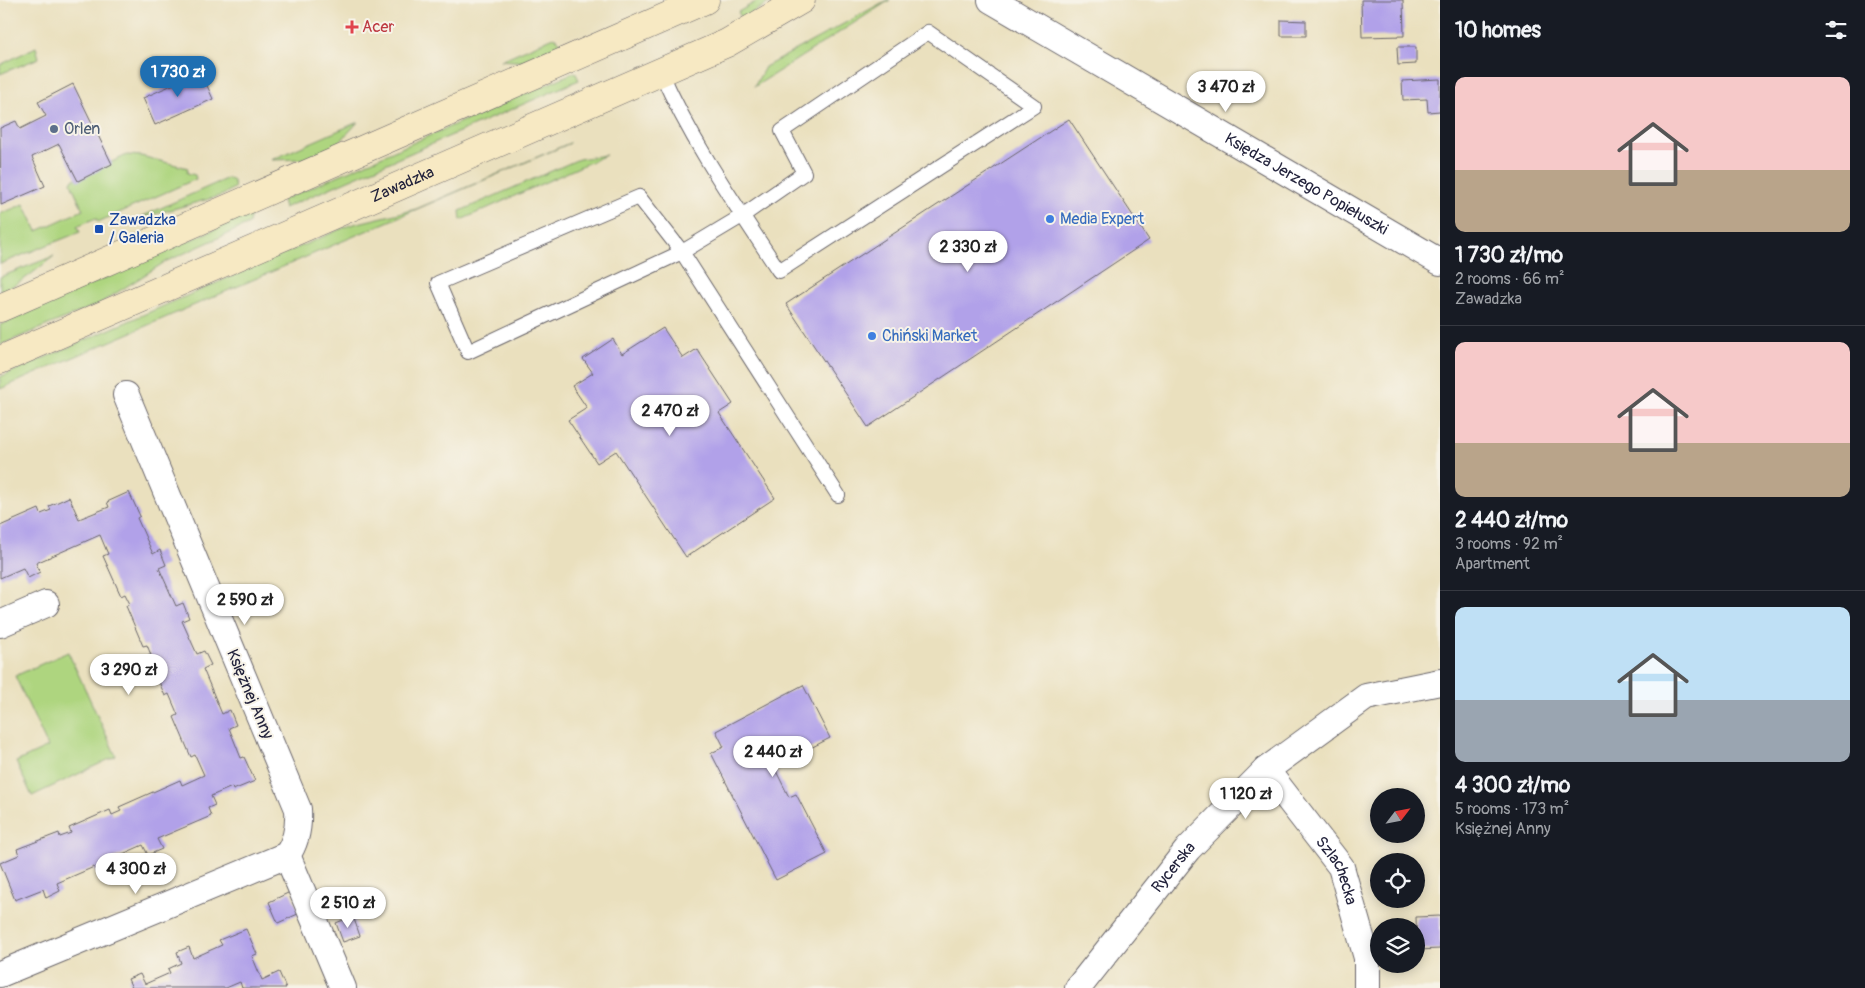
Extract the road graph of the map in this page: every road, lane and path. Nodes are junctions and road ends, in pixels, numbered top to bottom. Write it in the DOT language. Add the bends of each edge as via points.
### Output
graph roads {
  1 [pos="705,0"];
  2 [pos="801,0"];
  3 [pos="991,0"];
  4 [pos="661,72"];
  5 [pos="742,216"];
  6 [pos="682,252"];
  7 [pos="1440,262"];
  8 [pos="0,308"];
  9 [pos="0,360"];
  10 [pos="126,395"];
  11 [pos="838,495"];
  12 [pos="46,604"];
  13 [pos="0,624"];
  14 [pos="1440,682"];
  15 [pos="1266,770"];
  16 [pos="287,855"];
  17 [pos="0,974"];
  18 [pos="343,988"];
  19 [pos="1078,988"];
  20 [pos="1367,988"];
  1 -- 8 [label="street"];
  2 -- 4 [label="street, Zawadzka" via="727,43"];
  3 -- 7 [label="street, Księdza Jerzego Popiełuszki"];
  4 -- 5 [label="lane" via="677,109"];
  4 -- 9 [label="street, Zawadzka"];
  5 -- 5 [label="lane" via="779,271 1034,106 928,32 782,131 804,173"];
  5 -- 6 [label="lane"];
  6 -- 6 [label="lane" via="468,352 438,283 639,197"];
  6 -- 11 [label="lane"];
  10 -- 16 [label="street, Księżnej Anny" via="298,809 299,824 294,846"];
  12 -- 13 [label="street"];
  14 -- 15 [label="street, Rycerska" via="1366,697"];
  15 -- 19 [label="street, Rycerska" via="1188,849"];
  15 -- 20 [label="street, Szlachecka" via="1341,867 1366,958"];
  16 -- 17 [label="street"];
  16 -- 18 [label="street"];
}
